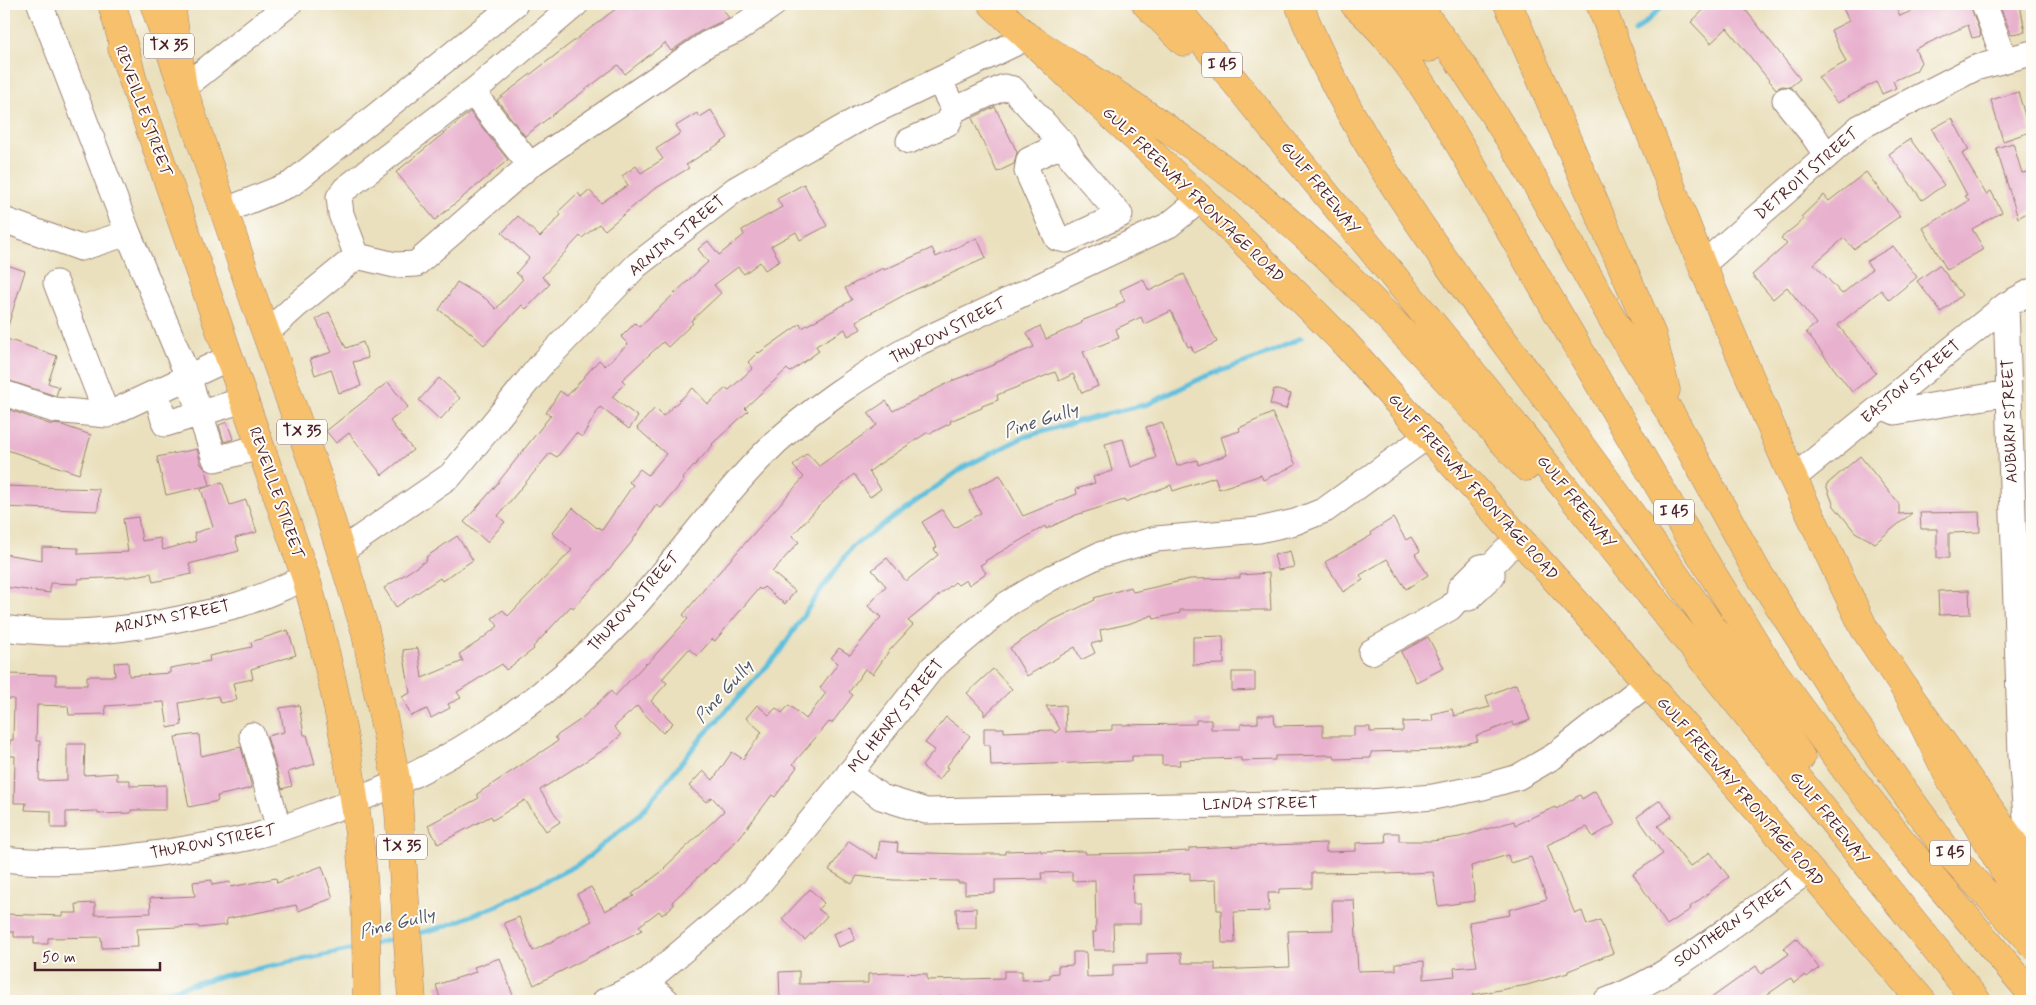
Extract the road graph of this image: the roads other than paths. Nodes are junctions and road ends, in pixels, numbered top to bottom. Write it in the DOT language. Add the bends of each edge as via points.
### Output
graph roads {
  1 [pos="40,4"];
  2 [pos="103,4"];
  3 [pos="112,4"];
  4 [pos="154,4"];
  5 [pos="171,4"];
  6 [pos="289,4"];
  7 [pos="515,4"];
  8 [pos="576,4"];
  9 [pos="774,4"];
  10 [pos="992,4"];
  11 [pos="1146,4"];
  12 [pos="1173,4"];
  13 [pos="1299,4"];
  14 [pos="1354,4"];
  15 [pos="1391,4"];
  16 [pos="1417,4"];
  17 [pos="1508,4"];
  18 [pos="1600,4"];
  19 [pos="1984,4"];
  20 [pos="1028,37"];
  21 [pos="2032,53"];
  22 [pos="2005,60"];
  23 [pos="131,72"];
  24 [pos="939,80"];
  25 [pos="183,88"];
  26 [pos="476,89"];
  27 [pos="1785,100"];
  28 [pos="954,110"];
  29 [pos="1271,127"];
  30 [pos="909,141"];
  31 [pos="1063,144"];
  32 [pos="1827,156"];
  33 [pos="530,166"];
  34 [pos="1201,199"];
  35 [pos="224,211"];
  36 [pos="1120,215"];
  37 [pos="4,220"];
  38 [pos="128,233"];
  39 [pos="1135,241"];
  40 [pos="356,256"];
  41 [pos="1702,265"];
  42 [pos="56,284"];
  43 [pos="2032,291"];
  44 [pos="2006,305"];
  45 [pos="1613,320"];
  46 [pos="266,334"];
  47 [pos="229,358"];
  48 [pos="188,376"];
  49 [pos="156,392"];
  50 [pos="4,393"];
  51 [pos="2009,393"];
  52 [pos="244,400"];
  53 [pos="1882,406"];
  54 [pos="200,413"];
  55 [pos="107,415"];
  56 [pos="1672,416"];
  57 [pos="1429,435"];
  58 [pos="260,446"];
  59 [pos="1793,478"];
  60 [pos="1519,537"];
  61 [pos="340,551"];
  62 [pos="306,578"];
  63 [pos="4,628"];
  64 [pos="1371,652"];
  65 [pos="1648,684"];
  66 [pos="1729,695"];
  67 [pos="1909,695"];
  68 [pos="252,735"];
  69 [pos="849,774"];
  70 [pos="396,783"];
  71 [pos="355,802"];
  72 [pos="279,829"];
  73 [pos="4,859"];
  74 [pos="2031,868"];
  75 [pos="1808,871"];
  76 [pos="2032,917"];
  77 [pos="1925,937"];
  78 [pos="2032,944"];
  79 [pos="646,982"];
  80 [pos="2032,994"];
  81 [pos="367,1001"];
  82 [pos="412,1001"];
  83 [pos="605,1001"];
  84 [pos="667,1001"];
  85 [pos="1606,1001"];
  86 [pos="1922,1001"];
  87 [pos="1977,1001"];
  1 -- 38 [label="street"];
  2 -- 23 [label="main road, REVEILLE STREET"];
  3 -- 23 [label="main road, TX 35"];
  4 -- 25 [label="main road, TX 35"];
  5 -- 25 [label="main road"];
  6 -- 25 [label="street"];
  7 -- 35 [label="street" via="291,184"];
  8 -- 26 [label="street"];
  9 -- 33 [label="street" via="737,30 707,44"];
  10 -- 20 [label="main road, GULF FREEWAY FRONTAGE ROAD"];
  11 -- 29 [label="main road"];
  12 -- 29 [label="main road, GULF FREEWAY / I 45"];
  13 -- 77 [label="main road" via="1346,104 1448,263 1666,563"];
  14 -- 80 [label="main road, I 45" via="1396,49 1424,86 1677,517 1767,662 1848,773"];
  15 -- 45 [label="main road" via="1431,50 1507,153"];
  16 -- 45 [label="main road, I 45" via="1465,70 1521,157"];
  17 -- 56 [label="main road" via="1652,335"];
  18 -- 41 [label="main road"];
  19 -- 22 [label="street"];
  20 -- 24 [label="street, ARNIM STREET"];
  20 -- 34 [label="main road, GULF FREEWAY FRONTAGE ROAD"];
  20 -- 66 [label="main road" via="1214,162 1260,197 1345,272 1426,356"];
  21 -- 22 [label="street, DETROIT STREET"];
  22 -- 32 [label="street, DETROIT STREET" via="1975,68 1860,127"];
  23 -- 47 [label="main road, REVEILLE STREET / TX 35"];
  24 -- 28 [label="street"];
  24 -- 61 [label="street, ARNIM STREET" via="858,119 736,189 637,265 540,366 451,475"];
  25 -- 35 [label="main road, TX 35"];
  26 -- 33 [label="street" via="477,98"];
  26 -- 40 [label="street" via="345,189 339,197 341,214"];
  27 -- 32 [label="street"];
  28 -- 30 [label="street" via="948,123"];
  28 -- 31 [label="street" via="1009,87"];
  29 -- 66 [label="main road, GULF FREEWAY / I 45" via="1463,361"];
  31 -- 36 [label="street" via="1074,162"];
  31 -- 36 [label="street" via="1028,160 1027,166 1057,238 1066,240"];
  32 -- 41 [label="street, DETROIT STREET"];
  33 -- 40 [label="street" via="416,264 395,265"];
  34 -- 39 [label="street, THUROW STREET" via="1169,225"];
  34 -- 57 [label="main road, GULF FREEWAY FRONTAGE ROAD" via="1341,339"];
  35 -- 46 [label="main road, TX 35"];
  36 -- 39 [label="street"];
  37 -- 38 [label="street" via="81,248"];
  38 -- 48 [label="street"];
  39 -- 70 [label="street, THUROW STREET" via="920,342 799,422 762,456 634,608 552,686 458,752"];
  40 -- 46 [label="street"];
  41 -- 59 [label="main road"];
  42 -- 55 [label="street"];
  43 -- 44 [label="street, EASTON STREET"];
  44 -- 51 [label="street, AUBURN STREET"];
  44 -- 53 [label="street, EASTON STREET"];
  45 -- 56 [label="main road, I 45"];
  46 -- 47 [label="main road"];
  46 -- 61 [label="main road, TX 35" via="317,475"];
  47 -- 48 [label="street"];
  47 -- 52 [label="main road, REVEILLE STREET / TX 35"];
  48 -- 49 [label="street"];
  48 -- 54 [label="street"];
  49 -- 54 [label="street" via="165,424"];
  49 -- 55 [label="street"];
  50 -- 55 [label="street" via="54,410"];
  51 -- 53 [label="street" via="1895,412"];
  51 -- 74 [label="street, AUBURN STREET" via="2021,754"];
  52 -- 54 [label="street"];
  52 -- 58 [label="main road, REVEILLE STREET / TX 35"];
  53 -- 59 [label="street, EASTON STREET"];
  54 -- 58 [label="street" via="215,459"];
  56 -- 78 [label="main road, I 45" via="1754,568 1846,711 1948,852"];
  57 -- 60 [label="main road, GULF FREEWAY FRONTAGE ROAD"];
  57 -- 69 [label="street, MC HENRY STREET" via="1347,496 1295,522 1259,530 1156,539 1099,555 1051,578 1007,604 933,666"];
  58 -- 62 [label="main road, REVEILLE STREET / TX 35"];
  59 -- 67 [label="main road" via="1864,628"];
  60 -- 64 [label="street" via="1492,565 1482,566 1460,588 1459,598 1450,608"];
  60 -- 65 [label="main road, GULF FREEWAY FRONTAGE ROAD"];
  61 -- 70 [label="main road, TX 35" via="364,630"];
  62 -- 63 [label="street, ARNIM STREET" via="239,604 128,629 34,632"];
  62 -- 71 [label="main road, REVEILLE STREET / TX 35" via="339,710"];
  65 -- 69 [label="street, LINDA STREET" via="1554,756 1518,777 1433,797 1371,802 926,811 881,797"];
  65 -- 75 [label="main road, GULF FREEWAY FRONTAGE ROAD"];
  66 -- 77 [label="main road, GULF FREEWAY / I 45"];
  67 -- 74 [label="main road"];
  67 -- 76 [label="main road" via="1949,777"];
  68 -- 72 [label="street"];
  69 -- 79 [label="street, MC HENRY STREET" via="753,891"];
  70 -- 71 [label="street, THUROW STREET"];
  70 -- 82 [label="main road, TX 35"];
  71 -- 72 [label="street, THUROW STREET"];
  71 -- 81 [label="main road, REVEILLE STREET / TX 35" via="363,876"];
  72 -- 73 [label="street, THUROW STREET" via="142,856 78,862"];
  75 -- 85 [label="street, SOUTHERN STREET" via="1674,966"];
  75 -- 86 [label="main road, GULF FREEWAY FRONTAGE ROAD"];
  77 -- 87 [label="main road, GULF FREEWAY / I 45"];
  79 -- 83 [label="street, MC HENRY STREET"];
  79 -- 84 [label="street"];
}
